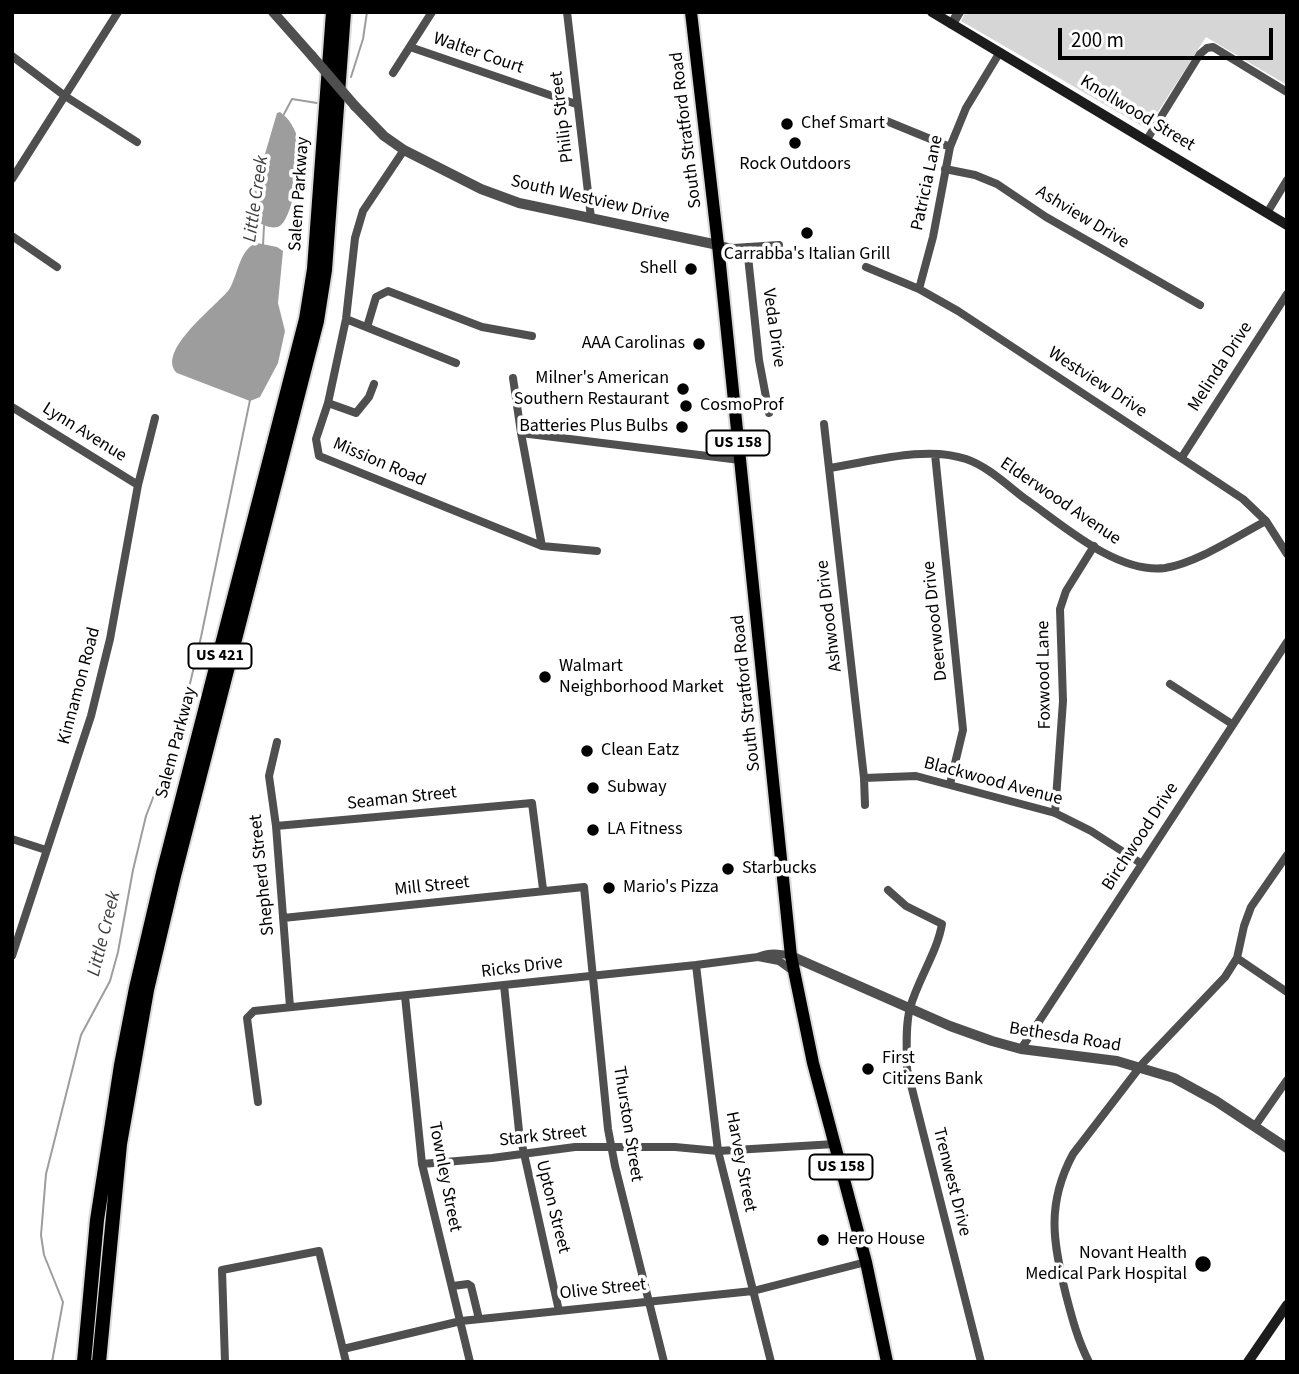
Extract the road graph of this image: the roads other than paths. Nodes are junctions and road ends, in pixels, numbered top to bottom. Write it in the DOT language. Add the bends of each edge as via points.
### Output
graph roads {
  1 [pos="118,12"];
  2 [pos="273,12"];
  3 [pos="333,12"];
  4 [pos="344,12"];
  5 [pos="432,12"];
  6 [pos="567,12"];
  7 [pos="691,12"];
  8 [pos="932,12"];
  9 [pos="960,12"];
  10 [pos="952,24"];
  11 [pos="410,47"];
  12 [pos="1000,52"];
  13 [pos="12,56"];
  14 [pos="393,74"];
  15 [pos="1287,92"];
  16 [pos="65,96"];
  17 [pos="576,104"];
  18 [pos="884,120"];
  19 [pos="1146,141"];
  20 [pos="137,142"];
  21 [pos="950,147"];
  22 [pos="404,150"];
  23 [pos="945,169"];
  24 [pos="12,179"];
  25 [pos="1287,180"];
  26 [pos="1267,213"];
  27 [pos="591,218"];
  28 [pos="1287,225"];
  29 [pos="12,236"];
  30 [pos="718,244"];
  31 [pos="779,245"];
  32 [pos="747,247"];
  33 [pos="57,267"];
  34 [pos="866,267"];
  35 [pos="919,289"];
  36 [pos="1287,294"];
  37 [pos="1200,305"];
  38 [pos="346,319"];
  39 [pos="366,327"];
  40 [pos="532,337"];
  41 [pos="456,363"];
  42 [pos="513,378"];
  43 [pos="373,384"];
  44 [pos="327,403"];
  45 [pos="12,407"];
  46 [pos="769,413"];
  47 [pos="155,418"];
  48 [pos="824,424"];
  49 [pos="521,433"];
  50 [pos="935,454"];
  51 [pos="1182,457"];
  52 [pos="740,460"];
  53 [pos="829,468"];
  54 [pos="138,485"];
  55 [pos="1266,521"];
  56 [pos="542,546"];
  57 [pos="1094,546"];
  58 [pos="597,551"];
  59 [pos="1287,555"];
  60 [pos="1287,642"];
  61 [pos="1170,684"];
  62 [pos="1232,724"];
  63 [pos="277,742"];
  64 [pos="864,778"];
  65 [pos="950,784"];
  66 [pos="865,805"];
  67 [pos="1055,813"];
  68 [pos="276,826"];
  69 [pos="12,839"];
  70 [pos="46,850"];
  71 [pos="1287,855"];
  72 [pos="1142,864"];
  73 [pos="584,887"];
  74 [pos="543,889"];
  75 [pos="888,890"];
  76 [pos="284,918"];
  77 [pos="12,956"];
  78 [pos="791,956"];
  79 [pos="758,957"];
  80 [pos="1237,958"];
  81 [pos="696,965"];
  82 [pos="795,972"];
  83 [pos="592,976"];
  84 [pos="504,985"];
  85 [pos="1287,992"];
  86 [pos="405,996"];
  87 [pos="290,1007"];
  88 [pos="910,1007"];
  89 [pos="1021,1049"];
  90 [pos="1141,1067"];
  91 [pos="1287,1080"];
  92 [pos="258,1102"];
  93 [pos="1255,1126"];
  94 [pos="835,1144"];
  95 [pos="612,1146"];
  96 [pos="1287,1148"];
  97 [pos="718,1151"];
  98 [pos="523,1154"];
  99 [pos="422,1164"];
  100 [pos="866,1262"];
  101 [pos="453,1286"];
  102 [pos="753,1291"];
  103 [pos="650,1301"];
  104 [pos="1287,1305"];
  105 [pos="559,1311"];
  106 [pos="479,1319"];
  107 [pos="461,1321"];
  108 [pos="343,1349"];
  109 [pos="84,1362"];
  110 [pos="99,1362"];
  111 [pos="225,1362"];
  112 [pos="346,1362"];
  113 [pos="470,1362"];
  114 [pos="664,1362"];
  115 [pos="771,1362"];
  116 [pos="887,1362"];
  117 [pos="981,1362"];
  118 [pos="1089,1362"];
  119 [pos="1248,1362"];
  1 -- 16 [label="street"];
  2 -- 22 [label="street, South Westview Drive, bridge" via="355,106"];
  3 -- 109 [label="highway, Salem Parkway / US 421" via="314,269 306,319 144,950 102,1181"];
  4 -- 110 [label="highway, Salem Parkway / US 421" via="317,321 147,990 116,1169"];
  5 -- 11 [label="street"];
  6 -- 17 [label="street, Philip Street"];
  7 -- 30 [label="main road, South Stratford Road / US 158"];
  8 -- 10 [label="main road, Knollwood Street"];
  9 -- 10 [label="street"];
  10 -- 12 [label="main road, Knollwood Street"];
  11 -- 14 [label="street"];
  11 -- 17 [label="street, Walter Court"];
  12 -- 19 [label="main road, Knollwood Street"];
  12 -- 21 [label="street, Patricia Lane" via="966,108"];
  13 -- 16 [label="street"];
  15 -- 19 [label="street" via="1213,47 1207,48"];
  16 -- 20 [label="street"];
  16 -- 24 [label="street"];
  17 -- 27 [label="street, Philip Street"];
  18 -- 21 [label="street"];
  19 -- 26 [label="main road, Knollwood Street"];
  21 -- 23 [label="street, Patricia Lane"];
  22 -- 27 [label="street, South Westview Drive" via="481,190"];
  22 -- 38 [label="street, Mission Road" via="363,211 355,238"];
  23 -- 35 [label="street, Patricia Lane"];
  23 -- 37 [label="street, Ashview Drive" via="997,184"];
  25 -- 26 [label="street"];
  26 -- 28 [label="main road, Knollwood Street"];
  27 -- 30 [label="street, South Westview Drive"];
  29 -- 33 [label="street"];
  30 -- 32 [label="street"];
  30 -- 52 [label="main road, South Stratford Road / US 158"];
  31 -- 32 [label="street"];
  32 -- 46 [label="street, Veda Drive"];
  34 -- 35 [label="street, Westview Drive"];
  35 -- 51 [label="street, Westview Drive"];
  36 -- 51 [label="street, Melinda Drive"];
  38 -- 39 [label="street"];
  38 -- 44 [label="street, Mission Road"];
  39 -- 40 [label="street" via="376,297 388,291 482,327"];
  39 -- 41 [label="street"];
  42 -- 49 [label="street"];
  43 -- 44 [label="street" via="356,413"];
  44 -- 56 [label="street, Mission Road" via="316,439 319,456"];
  45 -- 54 [label="street, Lynn Avenue"];
  47 -- 54 [label="street, Kinnamon Road"];
  48 -- 53 [label="street, Ashwood Drive"];
  49 -- 52 [label="street"];
  49 -- 56 [label="street"];
  50 -- 53 [label="street, Elderwood Avenue"];
  50 -- 57 [label="street, Elderwood Avenue" via="969,460"];
  50 -- 65 [label="street, Deerwood Drive" via="963,730"];
  51 -- 55 [label="street, Westview Drive" via="1243,499"];
  52 -- 78 [label="main road, South Stratford Road / US 158"];
  53 -- 64 [label="street, Ashwood Drive"];
  54 -- 70 [label="street, Kinnamon Road" via="91,716"];
  55 -- 57 [label="street, Elderwood Avenue" via="1166,568 1127,565"];
  55 -- 59 [label="street, Westview Drive"];
  56 -- 58 [label="street"];
  57 -- 67 [label="street, Foxwood Lane" via="1066,591 1060,610 1063,701"];
  60 -- 62 [label="street, Birchwood Drive"];
  61 -- 62 [label="street"];
  62 -- 72 [label="street, Birchwood Drive"];
  63 -- 68 [label="street, Shepherd Street" via="269,776"];
  64 -- 65 [label="street, Blackwood Avenue" via="916,776"];
  64 -- 66 [label="street, Ashwood Drive"];
  65 -- 67 [label="street, Blackwood Avenue"];
  67 -- 72 [label="street, Blackwood Avenue"];
  68 -- 74 [label="street, Seaman Street" via="532,803"];
  68 -- 76 [label="street, Shepherd Street"];
  69 -- 70 [label="street"];
  70 -- 77 [label="street, Kinnamon Road"];
  71 -- 80 [label="street" via="1251,907"];
  72 -- 89 [label="street, Birchwood Drive"];
  73 -- 74 [label="street, Mill Street"];
  73 -- 83 [label="street, Thurston Street"];
  74 -- 76 [label="street, Mill Street"];
  75 -- 88 [label="street, Trenwest Drive" via="906,906 942,924"];
  76 -- 87 [label="street, Shepherd Street"];
  78 -- 79 [label="street, Ricks Drive"];
  78 -- 82 [label="main road, South Stratford Road / US 158"];
  78 -- 88 [label="street, Bethesda Road"];
  79 -- 81 [label="street, Ricks Drive"];
  79 -- 82 [label="street, Ricks Drive" via="779,961"];
  80 -- 85 [label="street"];
  80 -- 90 [label="street" via="1225,977"];
  81 -- 83 [label="street, Ricks Drive"];
  81 -- 97 [label="street, Harvey Street"];
  82 -- 94 [label="main road, South Stratford Road / US 158"];
  83 -- 84 [label="street, Ricks Drive"];
  83 -- 95 [label="street, Thurston Street"];
  84 -- 86 [label="street, Ricks Drive"];
  84 -- 98 [label="street, Upton Street"];
  86 -- 87 [label="street, Ricks Drive"];
  86 -- 99 [label="street, Townley Street"];
  87 -- 92 [label="street, Ricks Drive" via="254,1011 247,1017"];
  88 -- 89 [label="street, Bethesda Road" via="971,1034"];
  88 -- 117 [label="street, Trenwest Drive" via="907,1069"];
  89 -- 90 [label="street, Bethesda Road"];
  90 -- 93 [label="street, Bethesda Road" via="1197,1089"];
  90 -- 118 [label="street" via="1073,1154 1057,1192 1055,1245 1073,1322"];
  91 -- 93 [label="street"];
  93 -- 96 [label="street, Bethesda Road"];
  94 -- 97 [label="street, Stark Street"];
  94 -- 100 [label="main road, South Stratford Road / US 158"];
  95 -- 97 [label="street, Stark Street"];
  95 -- 98 [label="street, Stark Street"];
  95 -- 103 [label="street, Thurston Street"];
  97 -- 102 [label="street, Harvey Street"];
  98 -- 99 [label="street, Stark Street"];
  98 -- 105 [label="street, Upton Street"];
  99 -- 101 [label="street, Townley Street"];
  100 -- 102 [label="street, Olive Street"];
  100 -- 116 [label="main road, South Stratford Road / US 158"];
  101 -- 106 [label="street" via="471,1286"];
  101 -- 107 [label="street, Townley Street"];
  102 -- 103 [label="street, Olive Street"];
  102 -- 115 [label="street, Harvey Street"];
  103 -- 105 [label="street, Olive Street"];
  103 -- 114 [label="street, Thurston Street"];
  104 -- 119 [label="main road"];
  105 -- 106 [label="street, Olive Street"];
  106 -- 107 [label="street, Olive Street"];
  107 -- 108 [label="street, Olive Street"];
  107 -- 113 [label="street, Townley Street"];
  108 -- 111 [label="street" via="319,1251 222,1270"];
  108 -- 112 [label="street"];
}
